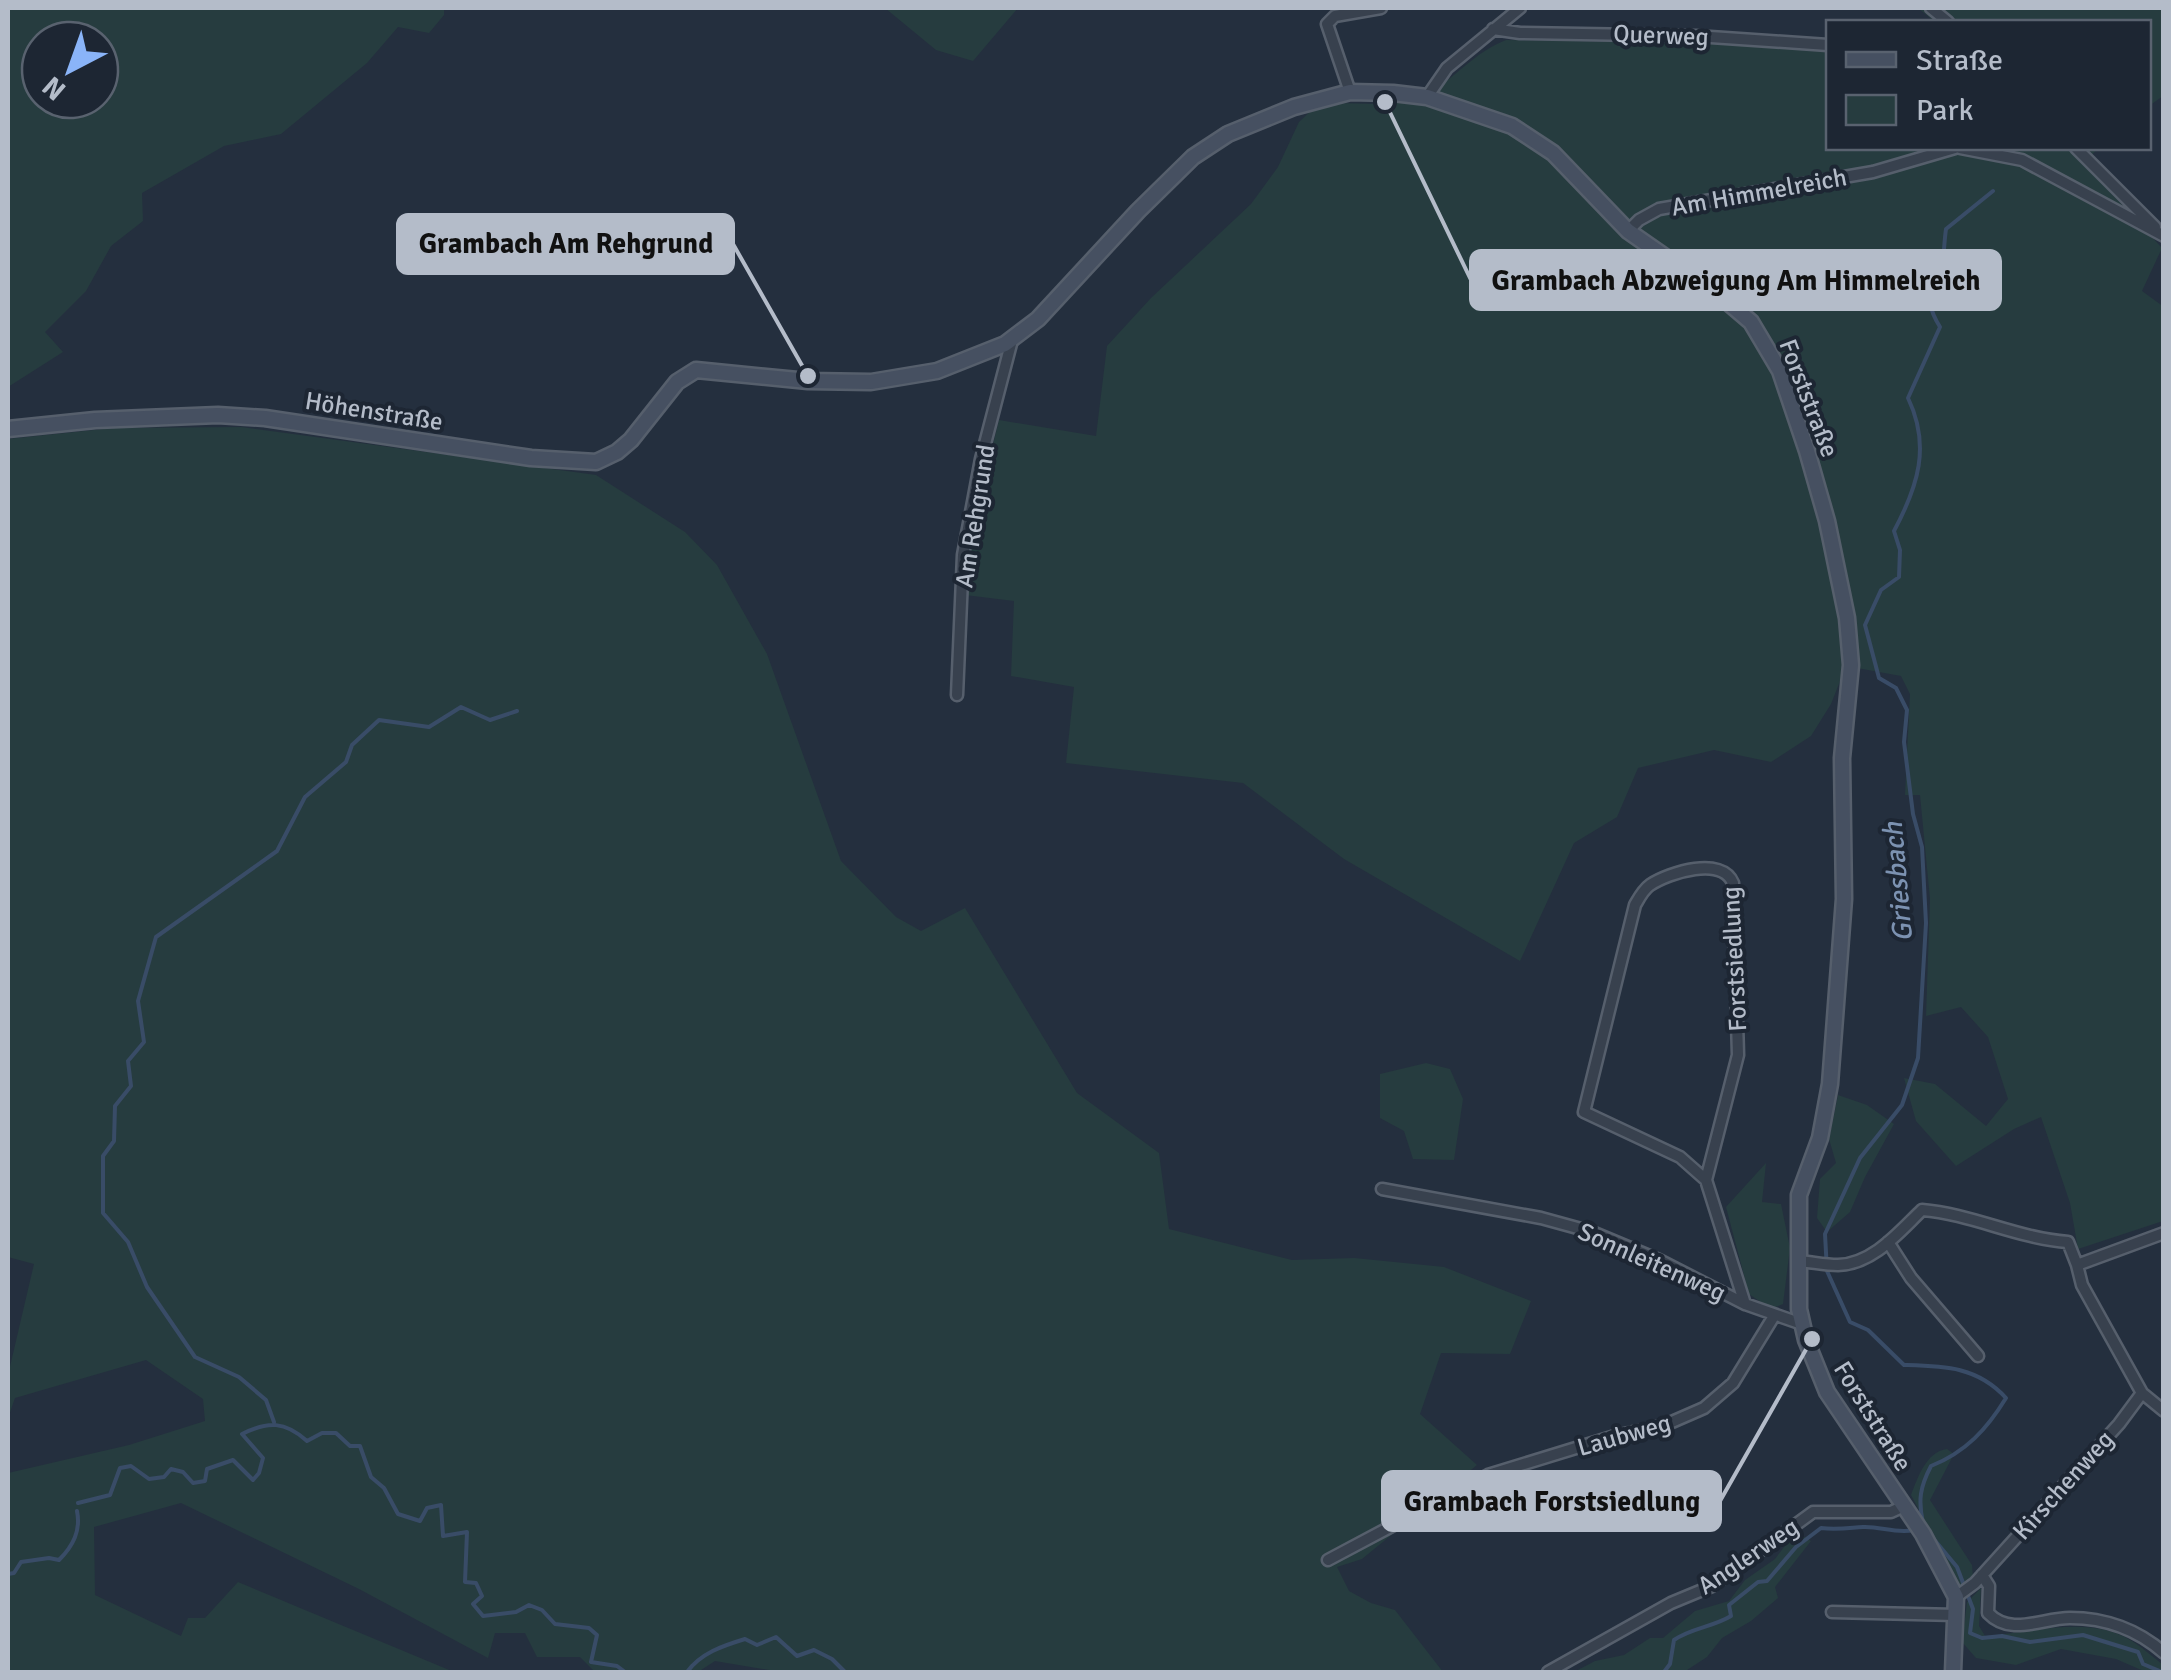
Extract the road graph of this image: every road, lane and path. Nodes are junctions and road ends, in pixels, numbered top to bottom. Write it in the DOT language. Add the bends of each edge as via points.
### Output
graph roads {
  1 [pos="1381,8"];
  2 [pos="1520,8"];
  3 [pos="1493,29"];
  4 [pos="1826,45"];
  5 [pos="1350,92"];
  6 [pos="1427,97"];
  7 [pos="1950,150"];
  8 [pos="1968,150"];
  9 [pos="2078,150"];
  10 [pos="1628,231"];
  11 [pos="2163,236"];
  12 [pos="1012,340"];
  13 [pos="696,370"];
  14 [pos="8,429"];
  15 [pos="957,696"];
  16 [pos="1706,1180"];
  17 [pos="1382,1189"];
  18 [pos="2164,1233"];
  19 [pos="1888,1242"];
  20 [pos="1799,1261"];
  21 [pos="2077,1265"];
  22 [pos="1745,1304"];
  23 [pos="1774,1316"];
  24 [pos="1802,1324"];
  25 [pos="1978,1356"];
  26 [pos="2142,1393"];
  27 [pos="2164,1410"];
  28 [pos="1908,1512"];
  29 [pos="1328,1560"];
  30 [pos="1978,1578"];
  31 [pos="1959,1595"];
  32 [pos="1832,1612"];
  33 [pos="1956,1616"];
  34 [pos="2164,1653"];
  35 [pos="1548,1672"];
  36 [pos="1953,1672"];
  1 -- 5 [label="street" via="1326,24"];
  2 -- 3 [label="street"];
  3 -- 4 [label="street, Querweg"];
  3 -- 6 [label="street" via="1446,68"];
  5 -- 6 [label="street, Forststraße"];
  5 -- 12 [label="street, Forststraße" via="1294,107 1208,146"];
  6 -- 10 [label="street, Forststraße" via="1512,126 1552,153"];
  7 -- 10 [label="street, Am Himmelreich" via="1873,172 1659,209"];
  8 -- 11 [label="street, Am Himmelreich" via="2022,160"];
  9 -- 11 [label="street"];
  10 -- 20 [label="street, Forststraße" via="1717,293 1768,346 1807,451 1847,618 1844,899 1830,1084 1799,1195"];
  12 -- 13 [label="street, Forststraße" via="938,371 871,382"];
  12 -- 15 [label="street, Am Rehgrund" via="980,459 964,555"];
  13 -- 14 [label="street, Höhenstraße" via="677,382 631,440 596,462 218,415"];
  16 -- 16 [label="street, Forstsiedlung" via="1680,1157 1584,1112 1634,905 1649,886 1707,868 1727,872 1733,884 1739,1045"];
  16 -- 22 [label="street"];
  17 -- 22 [label="street, Sonnleitenweg" via="1592,1232"];
  18 -- 21 [label="street"];
  19 -- 20 [label="street" via="1864,1260 1841,1265"];
  19 -- 21 [label="street" via="1922,1210 1939,1211 2033,1239 2068,1242"];
  19 -- 25 [label="street" via="1910,1278"];
  20 -- 24 [label="street, Forststraße"];
  21 -- 26 [label="street"];
  22 -- 23 [label="street, Sonnleitenweg"];
  23 -- 24 [label="street, Sonnleitenweg"];
  23 -- 29 [label="street, Laubweg" via="1734,1383 1704,1408 1488,1475"];
  24 -- 28 [label="street, Forststraße" via="1827,1392"];
  26 -- 27 [label="street"];
  26 -- 30 [label="street, Kirschenweg"];
  28 -- 31 [label="street, Forststraße"];
  28 -- 35 [label="street, Anglerweg" via="1813,1512 1712,1586"];
  30 -- 31 [label="street, Kirschenweg"];
  30 -- 34 [label="street" via="1990,1586 1988,1613 1999,1621 2030,1626 2096,1620 2138,1632"];
  31 -- 33 [label="street, Forststraße"];
  32 -- 33 [label="street"];
  33 -- 36 [label="street, Forststraße"];
}
